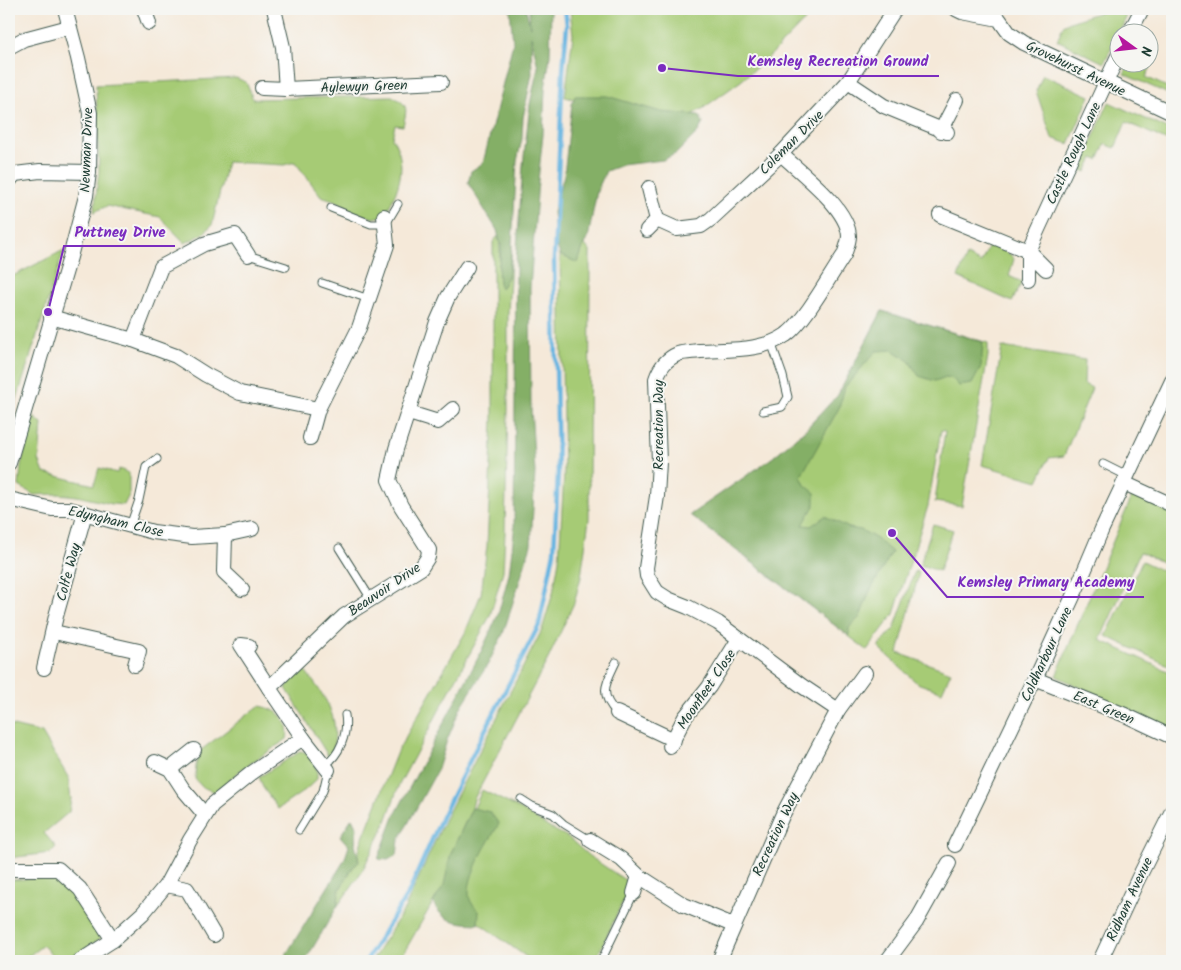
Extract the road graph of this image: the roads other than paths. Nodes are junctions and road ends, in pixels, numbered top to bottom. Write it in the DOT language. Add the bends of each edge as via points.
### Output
graph roads {
  1 [pos="65,9"];
  2 [pos="144,9"];
  3 [pos="274,9"];
  4 [pos="895,9"];
  5 [pos="956,9"];
  6 [pos="1142,9"];
  7 [pos="1002,14"];
  8 [pos="1135,22"];
  9 [pos="149,23"];
  10 [pos="69,28"];
  11 [pos="9,47"];
  12 [pos="1111,72"];
  13 [pos="441,82"];
  14 [pos="848,82"];
  15 [pos="1106,82"];
  16 [pos="262,88"];
  17 [pos="286,89"];
  18 [pos="957,100"];
  19 [pos="1172,113"];
  20 [pos="782,154"];
  21 [pos="88,172"];
  22 [pos="9,182"];
  23 [pos="649,188"];
  24 [pos="398,204"];
  25 [pos="331,208"];
  26 [pos="940,215"];
  27 [pos="385,220"];
  28 [pos="1028,251"];
  29 [pos="248,255"];
  30 [pos="286,266"];
  31 [pos="467,267"];
  32 [pos="1046,269"];
  33 [pos="1028,280"];
  34 [pos="322,282"];
  35 [pos="369,299"];
  36 [pos="51,317"];
  37 [pos="132,340"];
  38 [pos="771,342"];
  39 [pos="1172,381"];
  40 [pos="318,409"];
  41 [pos="452,409"];
  42 [pos="763,411"];
  43 [pos="409,413"];
  44 [pos="310,438"];
  45 [pos="157,459"];
  46 [pos="9,463"];
  47 [pos="1103,464"];
  48 [pos="1126,480"];
  49 [pos="9,499"];
  50 [pos="1172,505"];
  51 [pos="85,513"];
  52 [pos="130,526"];
  53 [pos="252,529"];
  54 [pos="225,535"];
  55 [pos="339,548"];
  56 [pos="242,590"];
  57 [pos="371,599"];
  58 [pos="54,632"];
  59 [pos="739,639"];
  60 [pos="249,646"];
  61 [pos="616,662"];
  62 [pos="135,665"];
  63 [pos="44,668"];
  64 [pos="865,673"];
  65 [pos="1035,679"];
  66 [pos="269,688"];
  67 [pos="838,710"];
  68 [pos="617,713"];
  69 [pos="345,714"];
  70 [pos="1172,737"];
  71 [pos="302,738"];
  72 [pos="194,750"];
  73 [pos="155,762"];
  74 [pos="326,768"];
  75 [pos="170,769"];
  76 [pos="521,799"];
  77 [pos="1172,811"];
  78 [pos="205,815"];
  79 [pos="299,830"];
  80 [pos="590,840"];
  81 [pos="956,845"];
  82 [pos="949,863"];
  83 [pos="9,868"];
  84 [pos="639,876"];
  85 [pos="166,885"];
  86 [pos="634,893"];
  87 [pos="733,925"];
  88 [pos="214,935"];
  89 [pos="113,940"];
  90 [pos="83,961"];
  91 [pos="601,961"];
  92 [pos="719,961"];
  93 [pos="887,961"];
  94 [pos="1100,961"];
  1 -- 10 [label="street, Newman Drive"];
  2 -- 9 [label="street"];
  3 -- 17 [label="street" via="283,47"];
  4 -- 14 [label="street, Coleman Drive"];
  5 -- 7 [label="street, Grovehurst Avenue"];
  6 -- 8 [label="street"];
  7 -- 15 [label="street, Grovehurst Avenue" via="1009,33 1024,44"];
  10 -- 11 [label="street" via="24,39"];
  10 -- 21 [label="street, Newman Drive" via="90,113"];
  12 -- 15 [label="street, Castle Rough Lane"];
  13 -- 17 [label="street, Aylewyn Green"];
  14 -- 18 [label="street" via="884,106 944,132"];
  14 -- 20 [label="street, Coleman Drive"];
  15 -- 19 [label="street, Grovehurst Avenue"];
  15 -- 28 [label="street, Castle Rough Lane"];
  16 -- 17 [label="street, Aylewyn Green"];
  20 -- 23 [label="street, Coleman Drive" via="702,226 678,229 652,225"];
  20 -- 38 [label="street, Recreation Way" via="837,207 849,236 844,255 802,319 786,334"];
  21 -- 22 [label="street" via="15,174"];
  21 -- 36 [label="street, Newman Drive" via="86,196"];
  24 -- 27 [label="lane"];
  25 -- 27 [label="lane" via="371,224"];
  26 -- 28 [label="street"];
  27 -- 35 [label="street" via="388,244"];
  28 -- 32 [label="street"];
  28 -- 33 [label="street, Castle Rough Lane"];
  29 -- 30 [label="lane"];
  29 -- 37 [label="street" via="235,235 204,244 161,267"];
  31 -- 43 [label="street, Beauvoir Drive" via="437,322"];
  34 -- 35 [label="lane"];
  35 -- 40 [label="street" via="359,328"];
  36 -- 37 [label="street"];
  36 -- 46 [label="street, Newman Drive"];
  37 -- 40 [label="street" via="176,356 240,393"];
  38 -- 42 [label="lane" via="788,397 782,407"];
  38 -- 59 [label="street, Recreation Way" via="748,349 680,353 663,364 656,379 658,496 647,576 657,592 718,624"];
  39 -- 48 [label="street, Coldharbour Lane"];
  40 -- 44 [label="street"];
  41 -- 43 [label="street" via="438,422"];
  43 -- 57 [label="street, Beauvoir Drive" via="389,480 429,550 428,557 421,568"];
  45 -- 52 [label="lane" via="146,468"];
  47 -- 48 [label="lane"];
  48 -- 50 [label="street"];
  48 -- 65 [label="street, Coldharbour Lane"];
  49 -- 51 [label="street, Edyngham Close"];
  51 -- 52 [label="street, Edyngham Close"];
  51 -- 58 [label="street, Colfe Way"];
  52 -- 54 [label="street, Edyngham Close" via="192,537"];
  53 -- 54 [label="street, Edyngham Close"];
  54 -- 56 [label="street" via="224,572"];
  55 -- 57 [label="lane"];
  57 -- 66 [label="street, Beauvoir Drive" via="344,616"];
  58 -- 62 [label="street" via="139,651"];
  58 -- 63 [label="street, Colfe Way"];
  59 -- 67 [label="street, Recreation Way"];
  59 -- 68 [label="street, Moonfleet Close" via="709,687 685,717 672,743"];
  60 -- 66 [label="street" via="241,645"];
  61 -- 68 [label="lane" via="605,696"];
  64 -- 67 [label="street, Recreation Way"];
  65 -- 70 [label="street, East Green"];
  65 -- 81 [label="street, Coldharbour Lane"];
  66 -- 71 [label="street"];
  67 -- 87 [label="street, Recreation Way" via="782,816"];
  69 -- 74 [label="lane" via="346,728 340,748"];
  71 -- 74 [label="street"];
  71 -- 78 [label="street" via="226,792"];
  72 -- 75 [label="street"];
  73 -- 75 [label="street"];
  74 -- 79 [label="lane" via="323,791"];
  75 -- 78 [label="street"];
  76 -- 80 [label="lane" via="553,814"];
  77 -- 94 [label="street, Ridham Avenue"];
  78 -- 85 [label="street"];
  80 -- 84 [label="street" via="621,859"];
  82 -- 93 [label="street" via="916,922"];
  83 -- 89 [label="street" via="58,869 80,889"];
  84 -- 86 [label="street"];
  84 -- 87 [label="street" via="684,905"];
  85 -- 88 [label="street" via="187,889"];
  85 -- 89 [label="street" via="143,913"];
  86 -- 91 [label="lane"];
  87 -- 92 [label="street, Recreation Way"];
  89 -- 90 [label="street"];
}
